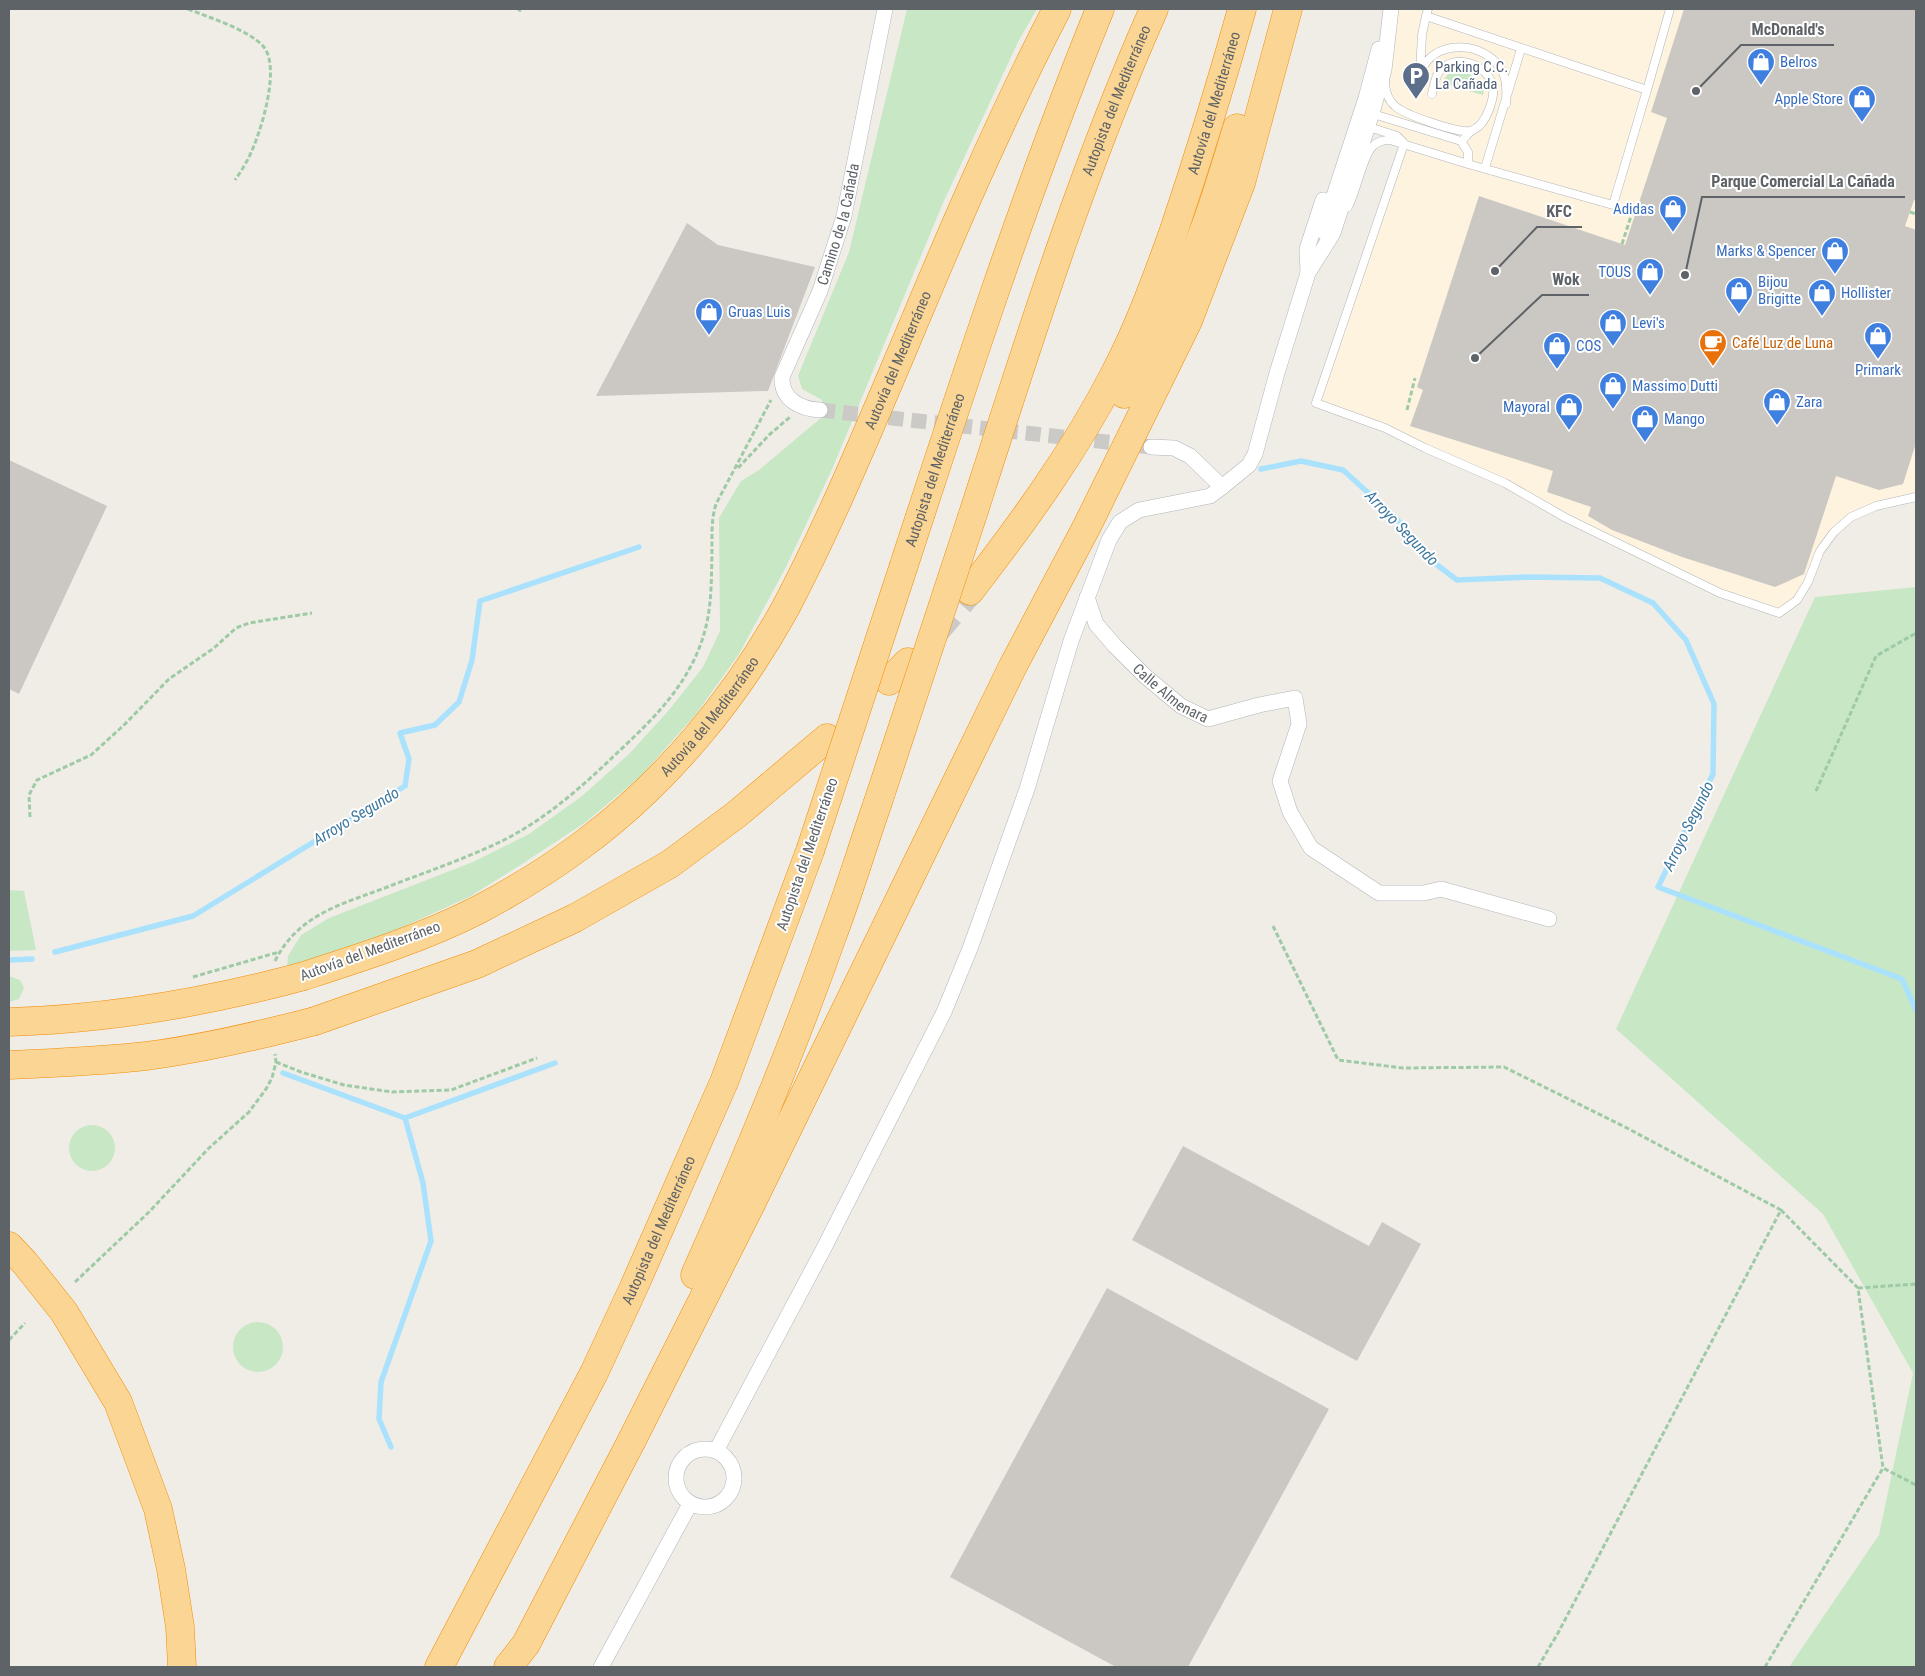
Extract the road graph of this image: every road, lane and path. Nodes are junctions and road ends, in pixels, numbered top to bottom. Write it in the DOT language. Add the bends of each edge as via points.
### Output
graph roads {
  1 [pos="188,9"];
  2 [pos="885,9"];
  3 [pos="1057,9"];
  4 [pos="1100,9"];
  5 [pos="1154,9"];
  6 [pos="1242,9"];
  7 [pos="1270,9"];
  8 [pos="1288,9"];
  9 [pos="1390,9"];
  10 [pos="1670,9"];
  11 [pos="1426,12"];
  12 [pos="1380,43"];
  13 [pos="1522,49"];
  14 [pos="1384,70"];
  15 [pos="1420,75"];
  16 [pos="1416,86"];
  17 [pos="1646,90"];
  18 [pos="1432,94"];
  19 [pos="1506,104"];
  20 [pos="1364,119"];
  21 [pos="1427,120"];
  22 [pos="1470,131"];
  23 [pos="1438,134"];
  24 [pos="1461,141"];
  25 [pos="1404,144"];
  26 [pos="1468,164"];
  27 [pos="1484,168"];
  28 [pos="235,180"];
  29 [pos="1910,212"];
  30 [pos="1632,213"];
  31 [pos="1916,214"];
  32 [pos="1333,233"];
  33 [pos="1622,244"];
  34 [pos="1322,249"];
  35 [pos="1308,273"];
  36 [pos="782,377"];
  37 [pos="1416,378"];
  38 [pos="816,410"];
  39 [pos="1407,410"];
  40 [pos="1151,447"];
  41 [pos="733,474"];
  42 [pos="1222,487"];
  43 [pos="1916,497"];
  44 [pos="1024,521"];
  45 [pos="970,591"];
  46 [pos="1087,597"];
  47 [pos="312,613"];
  48 [pos="1916,633"];
  49 [pos="908,662"];
  50 [pos="889,681"];
  51 [pos="827,738"];
  52 [pos="1816,791"];
  53 [pos="30,817"];
  54 [pos="1549,919"];
  55 [pos="1273,926"];
  56 [pos="272,969"];
  57 [pos="9,1022"];
  58 [pos="275,1052"];
  59 [pos="537,1058"];
  60 [pos="276,1062"];
  61 [pos="9,1065"];
  62 [pos="1781,1210"];
  63 [pos="9,1246"];
  64 [pos="75,1282"];
  65 [pos="1916,1284"];
  66 [pos="1858,1288"];
  67 [pos="25,1323"];
  68 [pos="9,1340"];
  69 [pos="716,1451"];
  70 [pos="1883,1468"];
  71 [pos="1916,1485"];
  72 [pos="690,1504"];
  73 [pos="182,1667"];
  74 [pos="439,1667"];
  75 [pos="498,1667"];
  76 [pos="508,1667"];
  77 [pos="600,1667"];
  78 [pos="1538,1667"];
  79 [pos="1765,1667"];
  1 -- 28 [label="path" via="241,31 266,48 271,77 258,134"];
  2 -- 36 [label="street, Camino de la Cañada" via="844,216 820,291"];
  3 -- 57 [label="highway, Autovía del Mediterráneo, bridge" via="974,184 842,492 784,609 744,675 710,719 672,764 631,804 582,844 478,910 362,958 247,992 142,1011"];
  4 -- 74 [label="highway, Autopista del Mediterráneo, bridge" via="1039,165 810,851 724,1082 594,1373"];
  5 -- 75 [label="highway, Autopista del Mediterráneo, bridge" via="1134,52 1029,341 826,952 737,1181 684,1302 581,1510"];
  6 -- 44 [label="highway, Autovía del Mediterráneo" via="1189,187 1155,283 1116,373 1068,457"];
  7 -- 44 [label="highway" via="1220,185 1191,260 1155,336 1120,402 1065,487"];
  8 -- 76 [label="highway" via="1241,183 1188,321 1087,526 1013,666 641,1422 526,1644"];
  9 -- 12 [label="street"];
  9 -- 14 [label="street"];
  10 -- 17 [label="lane"];
  11 -- 13 [label="lane"];
  11 -- 15 [label="lane"];
  12 -- 20 [label="street"];
  12 -- 35 [label="street" via="1370,52 1313,229 1307,249"];
  13 -- 17 [label="lane"];
  13 -- 19 [label="lane"];
  14 -- 20 [label="street"];
  14 -- 21 [label="lane" via="1385,88 1392,103 1402,111"];
  15 -- 16 [label="lane"];
  15 -- 19 [label="lane" via="1426,62 1439,51 1453,47 1469,48 1494,61 1503,73 1507,88"];
  17 -- 27 [label="lane" via="1613,205"];
  18 -- 22 [label="lane" via="1436,76 1450,63 1467,63 1483,70 1491,80 1493,94 1484,120 1478,128"];
  19 -- 27 [label="lane"];
  20 -- 23 [label="lane"];
  20 -- 25 [label="lane" via="1397,136"];
  20 -- 32 [label="street"];
  20 -- 34 [label="street" via="1328,211"];
  21 -- 22 [label="lane"];
  21 -- 23 [label="lane"];
  22 -- 24 [label="lane"];
  23 -- 24 [label="lane"];
  24 -- 26 [label="lane" via="1468,152"];
  25 -- 26 [label="lane"];
  25 -- 32 [label="lane" via="1386,140 1372,147 1352,199"];
  25 -- 43 [label="lane" via="1316,403 1385,428 1505,483 1566,518 1720,593 1779,613 1797,600 1820,551 1851,517 1876,506"];
  26 -- 27 [label="lane"];
  29 -- 31 [label="path"];
  30 -- 33 [label="path"];
  32 -- 34 [label="street"];
  34 -- 35 [label="street"];
  35 -- 42 [label="street" via="1255,454 1249,465"];
  36 -- 38 [label="street" via="784,390 792,400 802,407"];
  36 -- 41 [label="path"];
  37 -- 39 [label="path"];
  38 -- 41 [label="path" via="794,414 785,420"];
  40 -- 42 [label="street" via="1174,448 1190,456"];
  41 -- 56 [label="path" via="714,512 707,627 680,684 656,715 582,786 525,828 463,858 325,911 289,938"];
  42 -- 46 [label="street" via="1210,496 1139,510 1120,522 1109,540"];
  44 -- 45 [label="highway, Autovía del Mediterráneo"];
  46 -- 54 [label="street, Calle Almenara" via="1096,624 1145,676 1181,706 1208,718 1295,698 1299,724 1280,781 1290,812 1311,848 1379,893 1441,889"];
  46 -- 69 [label="street" via="1027,789 944,1012"];
  47 -- 53 [label="path" via="236,628 214,648 169,679 91,755 36,780 29,795"];
  48 -- 52 [label="path" via="1876,656"];
  49 -- 50 [label="highway"];
  51 -- 61 [label="highway, bridge" via="670,864 574,918 477,964 315,1021 256,1036 148,1055"];
  55 -- 62 [label="path" via="1338,1060 1403,1068 1504,1067"];
  58 -- 60 [label="path"];
  59 -- 60 [label="path" via="451,1090 392,1092 344,1085"];
  60 -- 64 [label="path" via="269,1084 249,1112"];
  62 -- 66 [label="path"];
  62 -- 78 [label="path"];
  63 -- 73 [label="highway" via="64,1312 118,1402 158,1509 180,1627"];
  65 -- 66 [label="path"];
  66 -- 70 [label="path"];
  67 -- 68 [label="path"];
  69 -- 72 [label="street" via="698,1450 686,1456 678,1466 675,1480 678,1492"];
  69 -- 72 [label="street" via="732,1467 734,1479 728,1496 720,1504 705,1508"];
  70 -- 71 [label="path"];
  70 -- 79 [label="path"];
  72 -- 77 [label="street"];
}
